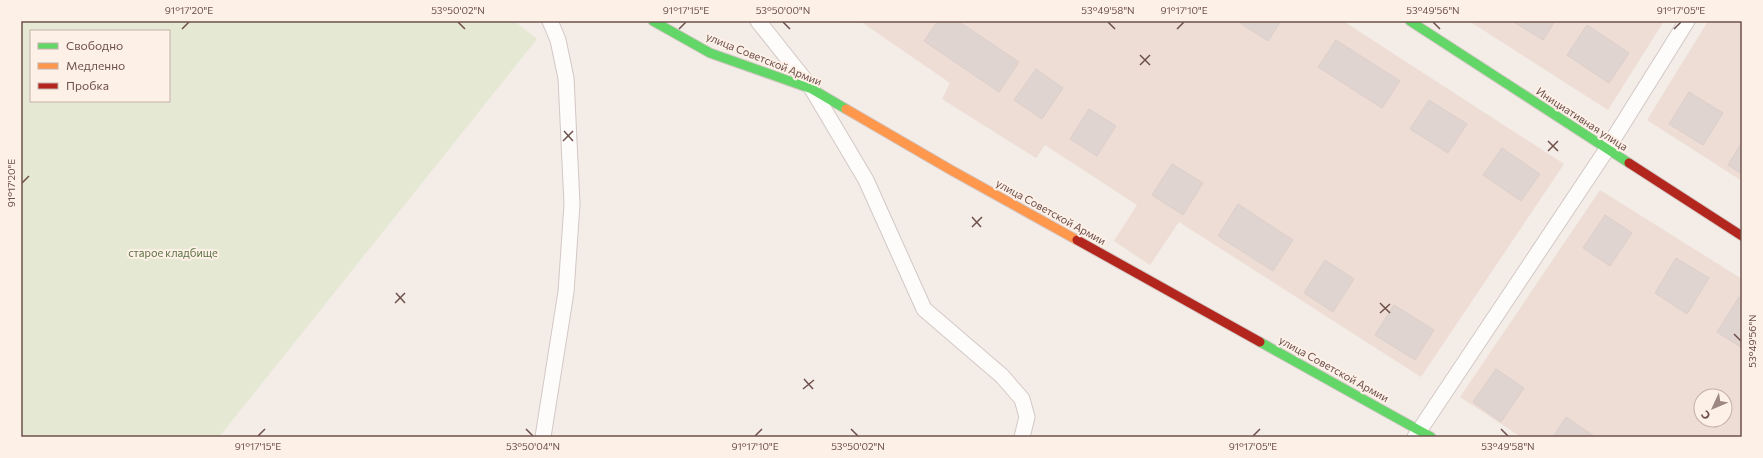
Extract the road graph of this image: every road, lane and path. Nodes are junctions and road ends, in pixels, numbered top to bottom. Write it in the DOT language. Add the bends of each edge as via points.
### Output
graph roads {
  1 [pos="550,21"];
  2 [pos="653,21"];
  3 [pos="758,21"];
  4 [pos="1410,21"];
  5 [pos="1687,21"];
  6 [pos="812,89"];
  7 [pos="1608,149"];
  8 [pos="1742,236"];
  9 [pos="1422,435"];
  10 [pos="543,437"];
  11 [pos="1022,437"];
  1 -- 10 [label="lane" via="558,40 566,78 572,204 566,292"];
  2 -- 6 [label="street, улица Советской Армии" via="710,53"];
  3 -- 6 [label="lane"];
  4 -- 7 [label="street, Инициативная улица"];
  5 -- 7 [label="lane"];
  6 -- 9 [label="street, улица Советской Армии"];
  6 -- 11 [label="lane" via="866,180 924,309 1002,376 1022,399 1027,417"];
  7 -- 8 [label="street, Инициативная улица"];
  7 -- 9 [label="lane"];
}
